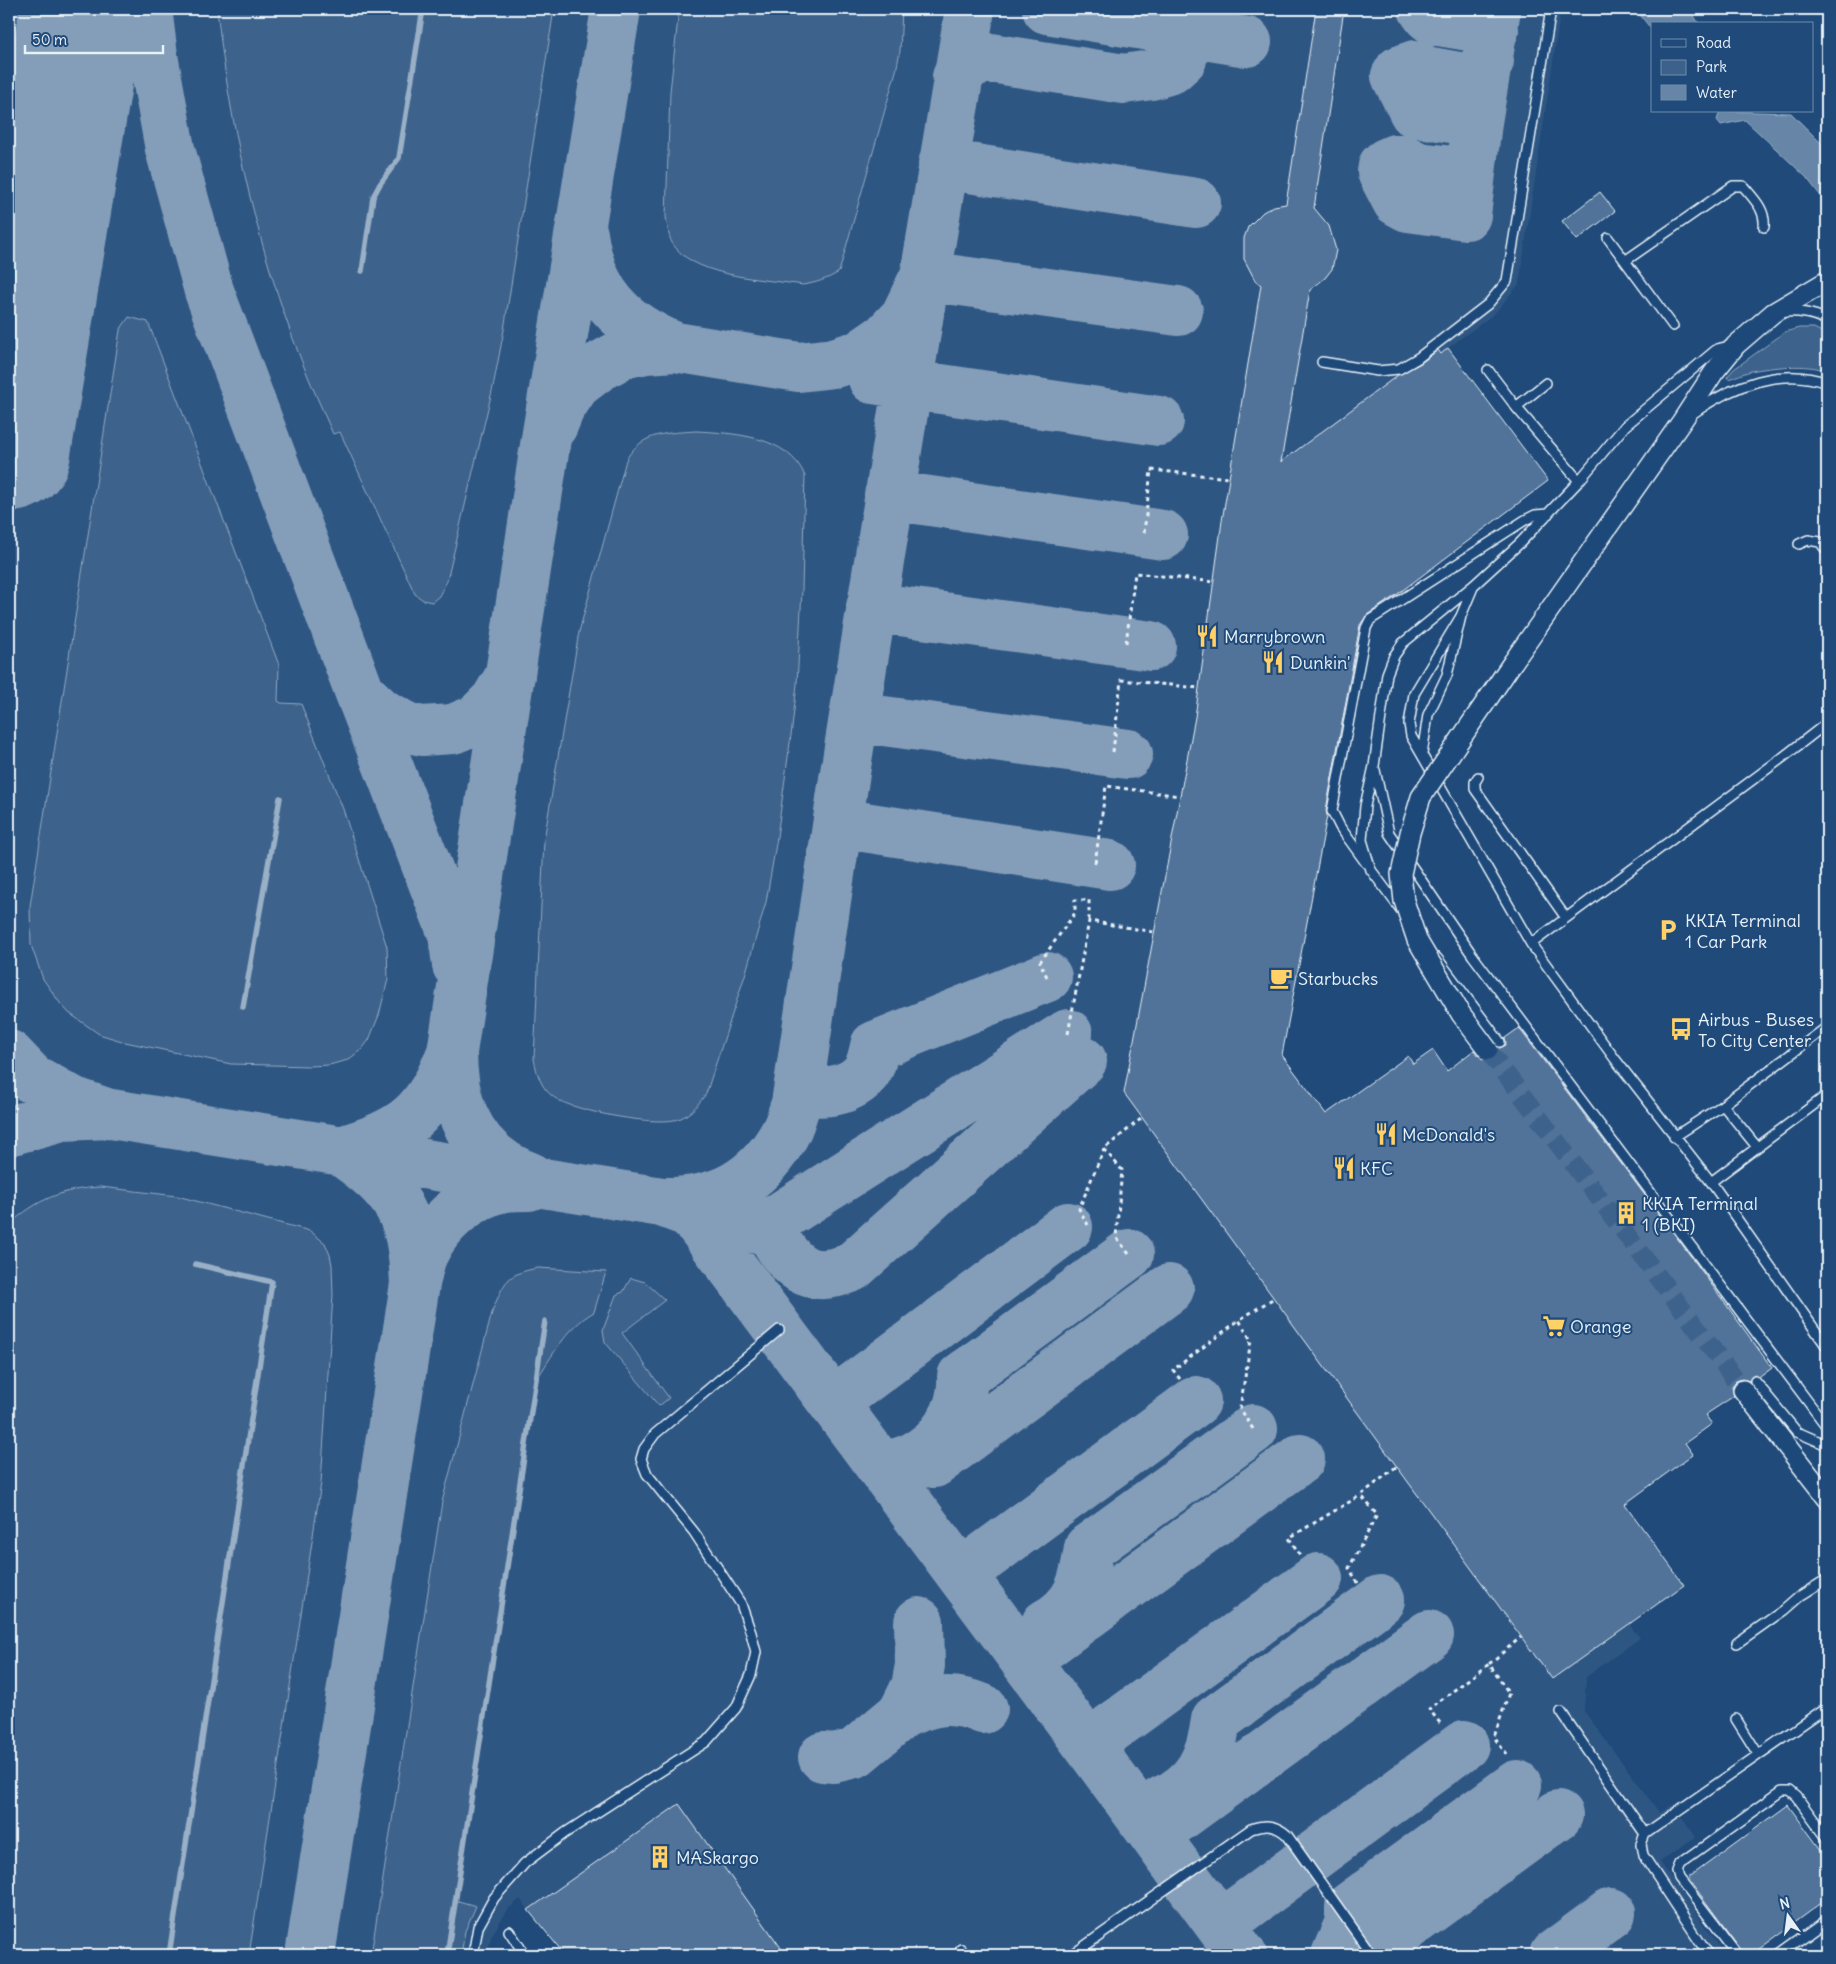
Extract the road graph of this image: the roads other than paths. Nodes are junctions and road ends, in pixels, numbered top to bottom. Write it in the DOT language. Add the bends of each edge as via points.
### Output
graph roads {
  1 [pos="1551,9"];
  2 [pos="1764,227"];
  3 [pos="1608,238"];
  4 [pos="1625,261"];
  5 [pos="1827,281"];
  6 [pos="1773,313"];
  7 [pos="1827,320"];
  8 [pos="1674,326"];
  9 [pos="1736,345"];
  10 [pos="1322,362"];
  11 [pos="1488,370"];
  12 [pos="1827,382"];
  13 [pos="1546,384"];
  14 [pos="1516,407"];
  15 [pos="1682,421"];
  16 [pos="1579,481"];
  17 [pos="1548,514"];
  18 [pos="1798,544"];
  19 [pos="1827,551"];
  20 [pos="1474,584"];
  21 [pos="1462,616"];
  22 [pos="1827,723"];
  23 [pos="1422,754"];
  24 [pos="1374,766"];
  25 [pos="1478,777"];
  26 [pos="1371,870"];
  27 [pos="1566,918"];
  28 [pos="1531,944"];
  29 [pos="1827,1027"];
  30 [pos="1494,1046"];
  31 [pos="1827,1095"];
  32 [pos="1723,1105"];
  33 [pos="1674,1137"];
  34 [pos="1757,1147"];
  35 [pos="1711,1182"];
  36 [pos="779,1330"];
  37 [pos="1827,1347"];
  38 [pos="1749,1385"];
  39 [pos="1827,1426"];
  40 [pos="1827,1445"];
  41 [pos="1827,1498"];
  42 [pos="1827,1579"];
  43 [pos="1737,1643"];
  44 [pos="1827,1707"];
  45 [pos="1561,1712"];
  46 [pos="1736,1719"];
  47 [pos="1758,1754"];
  48 [pos="1645,1834"];
  49 [pos="1827,1838"];
  50 [pos="1827,1920"];
  51 [pos="509,1931"];
  52 [pos="472,1955"];
  53 [pos="525,1955"];
  54 [pos="1072,1955"];
  55 [pos="1372,1955"];
  56 [pos="1709,1955"];
  57 [pos="1738,1955"];
  58 [pos="1778,1955"];
  1 -- 10 [label="lane" via="1507,281 1488,304 1400,369 1378,371"];
  2 -- 4 [label="lane" via="1762,210 1743,186 1733,186"];
  3 -- 4 [label="lane"];
  4 -- 8 [label="lane"];
  5 -- 6 [label="street"];
  6 -- 7 [label="lane" via="1800,311"];
  6 -- 9 [label="street"];
  9 -- 15 [label="street"];
  9 -- 16 [label="lane" via="1717,350 1625,426"];
  11 -- 14 [label="lane"];
  12 -- 15 [label="lane" via="1790,377 1748,384 1710,401"];
  13 -- 14 [label="lane"];
  14 -- 16 [label="lane"];
  15 -- 30 [label="street, bridge" via="1422,797 1410,833 1401,874 1404,901 1417,940 1461,1014"];
  16 -- 17 [label="lane"];
  17 -- 20 [label="lane"];
  17 -- 26 [label="lane" via="1524,520 1370,620 1366,628 1332,811"];
  18 -- 19 [label="lane" via="1808,540 1820,542"];
  20 -- 21 [label="lane"];
  20 -- 24 [label="lane" via="1403,643 1394,656 1387,674"];
  21 -- 23 [label="lane" via="1447,675 1428,716"];
  21 -- 23 [label="lane" via="1414,694 1409,724 1411,736"];
  22 -- 27 [label="lane"];
  23 -- 28 [label="lane"];
  24 -- 26 [label="lane" via="1362,840"];
  24 -- 39 [label="lane" via="1389,833 1467,948"];
  25 -- 27 [label="lane" via="1474,789"];
  26 -- 30 [label="lane"];
  27 -- 28 [label="lane"];
  28 -- 33 [label="lane"];
  29 -- 32 [label="lane"];
  31 -- 34 [label="lane"];
  32 -- 33 [label="lane"];
  32 -- 34 [label="lane"];
  33 -- 35 [label="lane"];
  34 -- 35 [label="lane"];
  35 -- 37 [label="lane"];
  36 -- 52 [label="lane" via="655,1434 641,1459 647,1474 694,1532 740,1604 756,1652 751,1675 736,1708 706,1742 524,1863 494,1898 478,1927"];
  38 -- 40 [label="lane" via="1797,1432"];
  38 -- 41 [label="street"];
  42 -- 43 [label="lane"];
  44 -- 47 [label="lane"];
  45 -- 48 [label="lane"];
  46 -- 47 [label="lane"];
  47 -- 48 [label="lane"];
  48 -- 56 [label="lane" via="1641,1844 1643,1855"];
  49 -- 57 [label="lane" via="1797,1797 1790,1791 1782,1791 1680,1864 1679,1878"];
  50 -- 58 [label="lane"];
  51 -- 53 [label="lane"];
  54 -- 55 [label="lane" via="1251,1829 1270,1826 1279,1828 1288,1836"];
}
